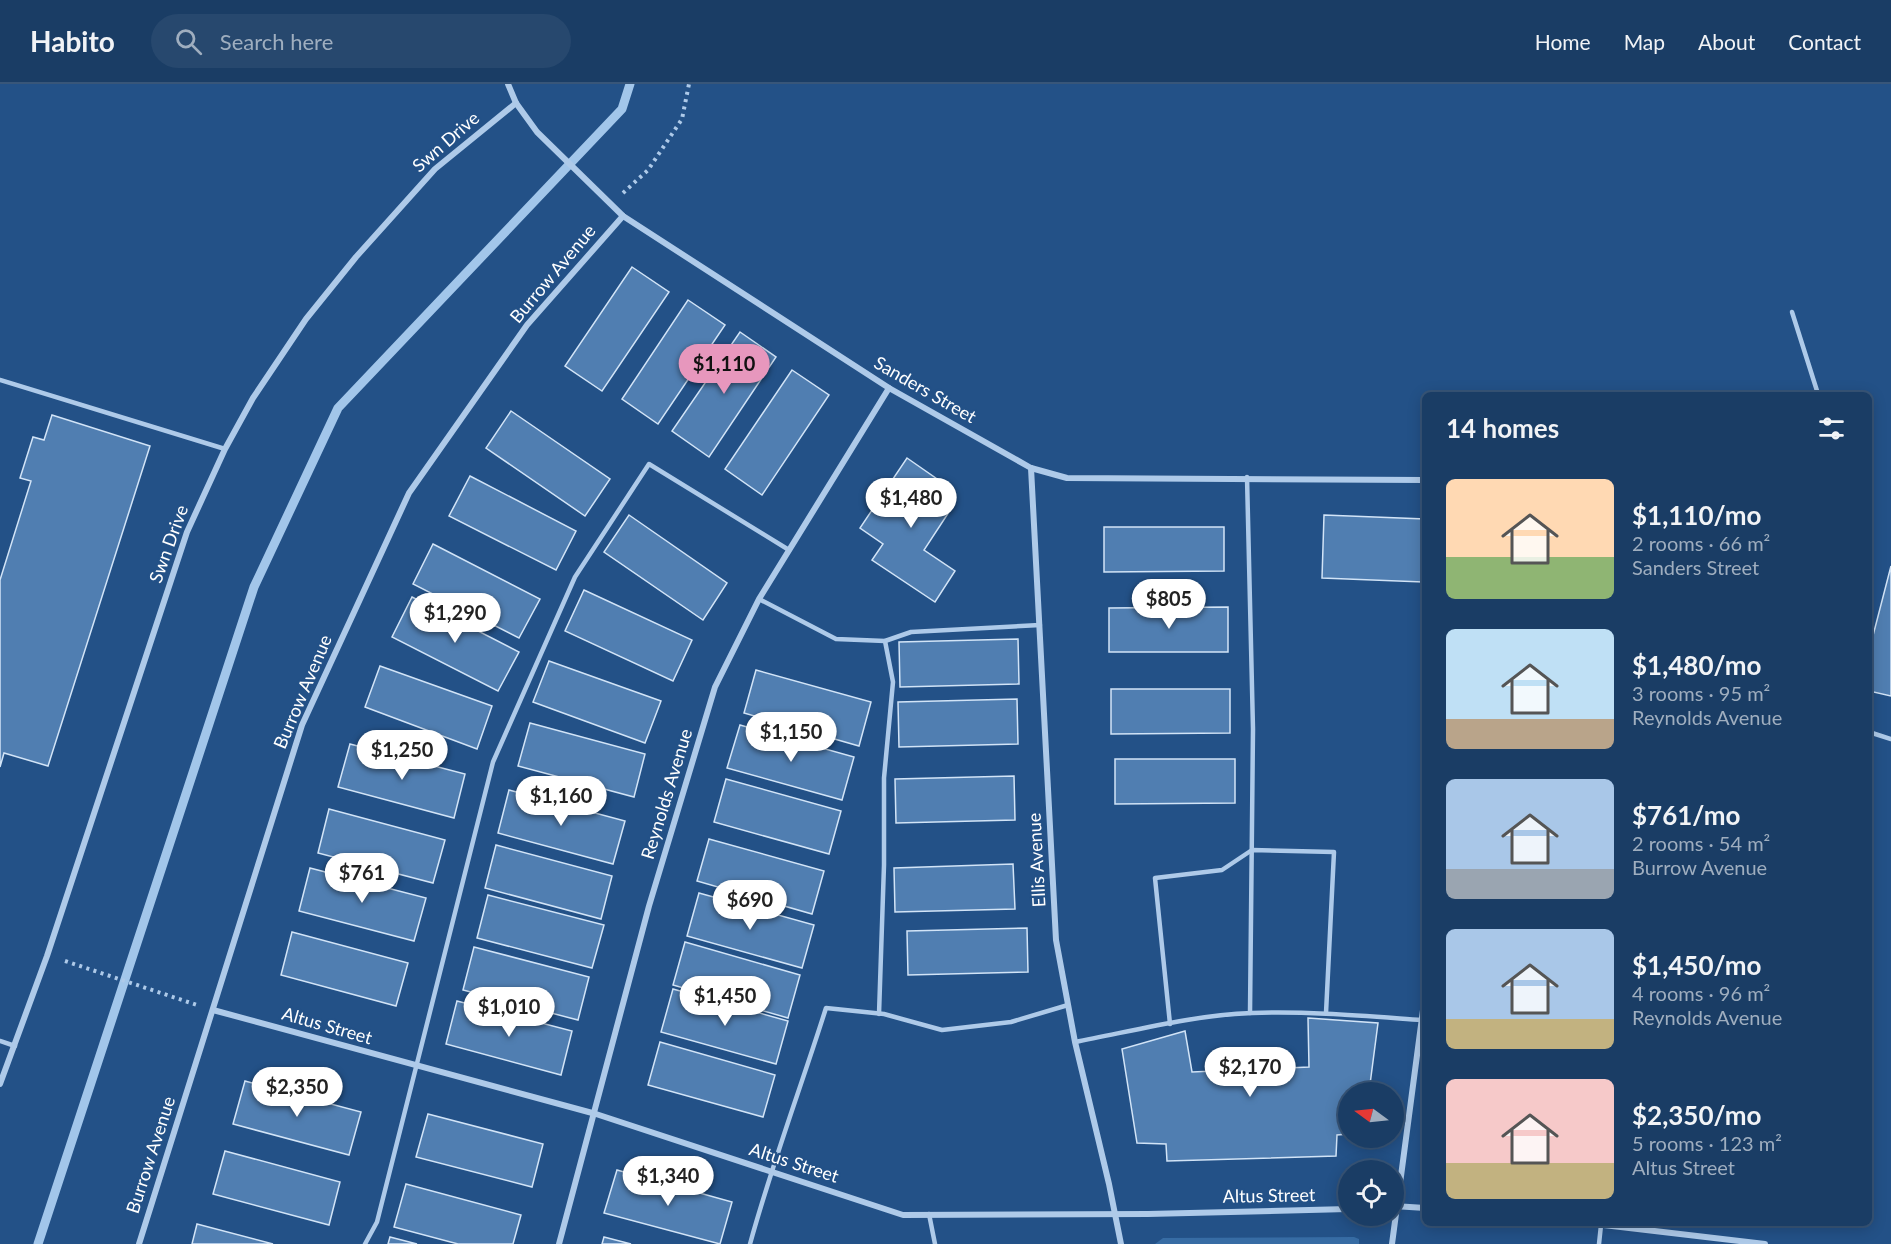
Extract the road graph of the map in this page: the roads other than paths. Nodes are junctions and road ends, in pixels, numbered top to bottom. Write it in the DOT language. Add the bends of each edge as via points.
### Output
graph roads {
  1 [pos="508,84"];
  2 [pos="516,103"];
  3 [pos="622,216"];
  4 [pos="1792,312"];
  5 [pos="0,380"];
  6 [pos="889,388"];
  7 [pos="1817,392"];
  8 [pos="225,449"];
  9 [pos="1031,468"];
  10 [pos="1247,477"];
  11 [pos="1422,480"];
  12 [pos="789,550"];
  13 [pos="759,599"];
  14 [pos="1040,625"];
  15 [pos="885,641"];
  16 [pos="1872,733"];
  17 [pos="1891,739"];
  18 [pos="1252,850"];
  19 [pos="1068,1005"];
  20 [pos="213,1010"];
  21 [pos="1250,1013"];
  22 [pos="1326,1013"];
  23 [pos="879,1014"];
  24 [pos="1422,1020"];
  25 [pos="1170,1024"];
  26 [pos="0,1041"];
  27 [pos="1075,1042"];
  28 [pos="15,1046"];
  29 [pos="417,1067"];
  30 [pos="0,1084"];
  31 [pos="596,1114"];
  32 [pos="1402,1160"];
  33 [pos="770,1171"];
  34 [pos="1404,1207"];
  35 [pos="1422,1208"];
  36 [pos="1338,1209"];
  37 [pos="1115,1213"];
  38 [pos="929,1214"];
  39 [pos="1393,1226"];
  40 [pos="1601,1226"];
  41 [pos="1610,1226"];
  42 [pos="139,1244"];
  43 [pos="365,1244"];
  44 [pos="560,1244"];
  45 [pos="750,1244"];
  46 [pos="935,1244"];
  47 [pos="1121,1244"];
  48 [pos="1392,1244"];
  49 [pos="1599,1244"];
  50 [pos="1765,1244"];
  1 -- 2 [label="street, Sanders Street"];
  2 -- 3 [label="street, Sanders Street" via="537,132"];
  2 -- 8 [label="street, Swn Drive" via="435,169 356,257 299,329"];
  3 -- 6 [label="street, Sanders Street"];
  3 -- 20 [label="street, Burrow Avenue" via="527,325 410,493 302,725"];
  4 -- 7 [label="lane"];
  5 -- 8 [label="lane"];
  6 -- 9 [label="street, Sanders Street"];
  6 -- 12 [label="street, Reynolds Avenue"];
  8 -- 28 [label="street, Swn Drive" via="187,532"];
  9 -- 10 [label="street, Sanders Street" via="1067,478"];
  9 -- 14 [label="street, Ellis Avenue"];
  10 -- 11 [label="street, Sanders Street"];
  10 -- 18 [label="lane" via="1252,601"];
  12 -- 13 [label="street, Reynolds Avenue"];
  12 -- 29 [label="lane" via="648,464 575,578 493,762"];
  13 -- 15 [label="lane" via="836,639"];
  13 -- 31 [label="street, Reynolds Avenue" via="715,687 649,906"];
  14 -- 15 [label="lane" via="911,632"];
  14 -- 19 [label="street, Ellis Avenue" via="1056,940"];
  15 -- 23 [label="lane" via="893,682 884,778"];
  16 -- 17 [label="lane"];
  18 -- 21 [label="lane"];
  18 -- 22 [label="lane" via="1334,852"];
  18 -- 25 [label="lane" via="1222,870 1155,879"];
  19 -- 23 [label="lane" via="1011,1022 942,1030"];
  19 -- 27 [label="street, Ellis Avenue"];
  20 -- 29 [label="street, Altus Street"];
  20 -- 42 [label="street, Burrow Avenue"];
  21 -- 22 [label="lane"];
  21 -- 25 [label="lane"];
  22 -- 24 [label="lane"];
  23 -- 33 [label="lane" via="826,1008"];
  24 -- 32 [label="street"];
  25 -- 27 [label="lane"];
  26 -- 28 [label="lane"];
  27 -- 37 [label="street, Ellis Avenue"];
  28 -- 30 [label="street, Swn Drive"];
  29 -- 31 [label="street, Altus Street"];
  29 -- 43 [label="lane" via="377,1222"];
  31 -- 33 [label="street, Altus Street"];
  31 -- 44 [label="street, Reynolds Avenue"];
  33 -- 38 [label="street, Altus Street" via="903,1215"];
  33 -- 45 [label="lane"];
  34 -- 35 [label="street"];
  36 -- 37 [label="street, Altus Street"];
  37 -- 38 [label="street, Altus Street"];
  37 -- 47 [label="street, Ellis Avenue"];
  38 -- 46 [label="lane"];
  39 -- 48 [label="street"];
  40 -- 49 [label="lane"];
  41 -- 50 [label="street"];
}
